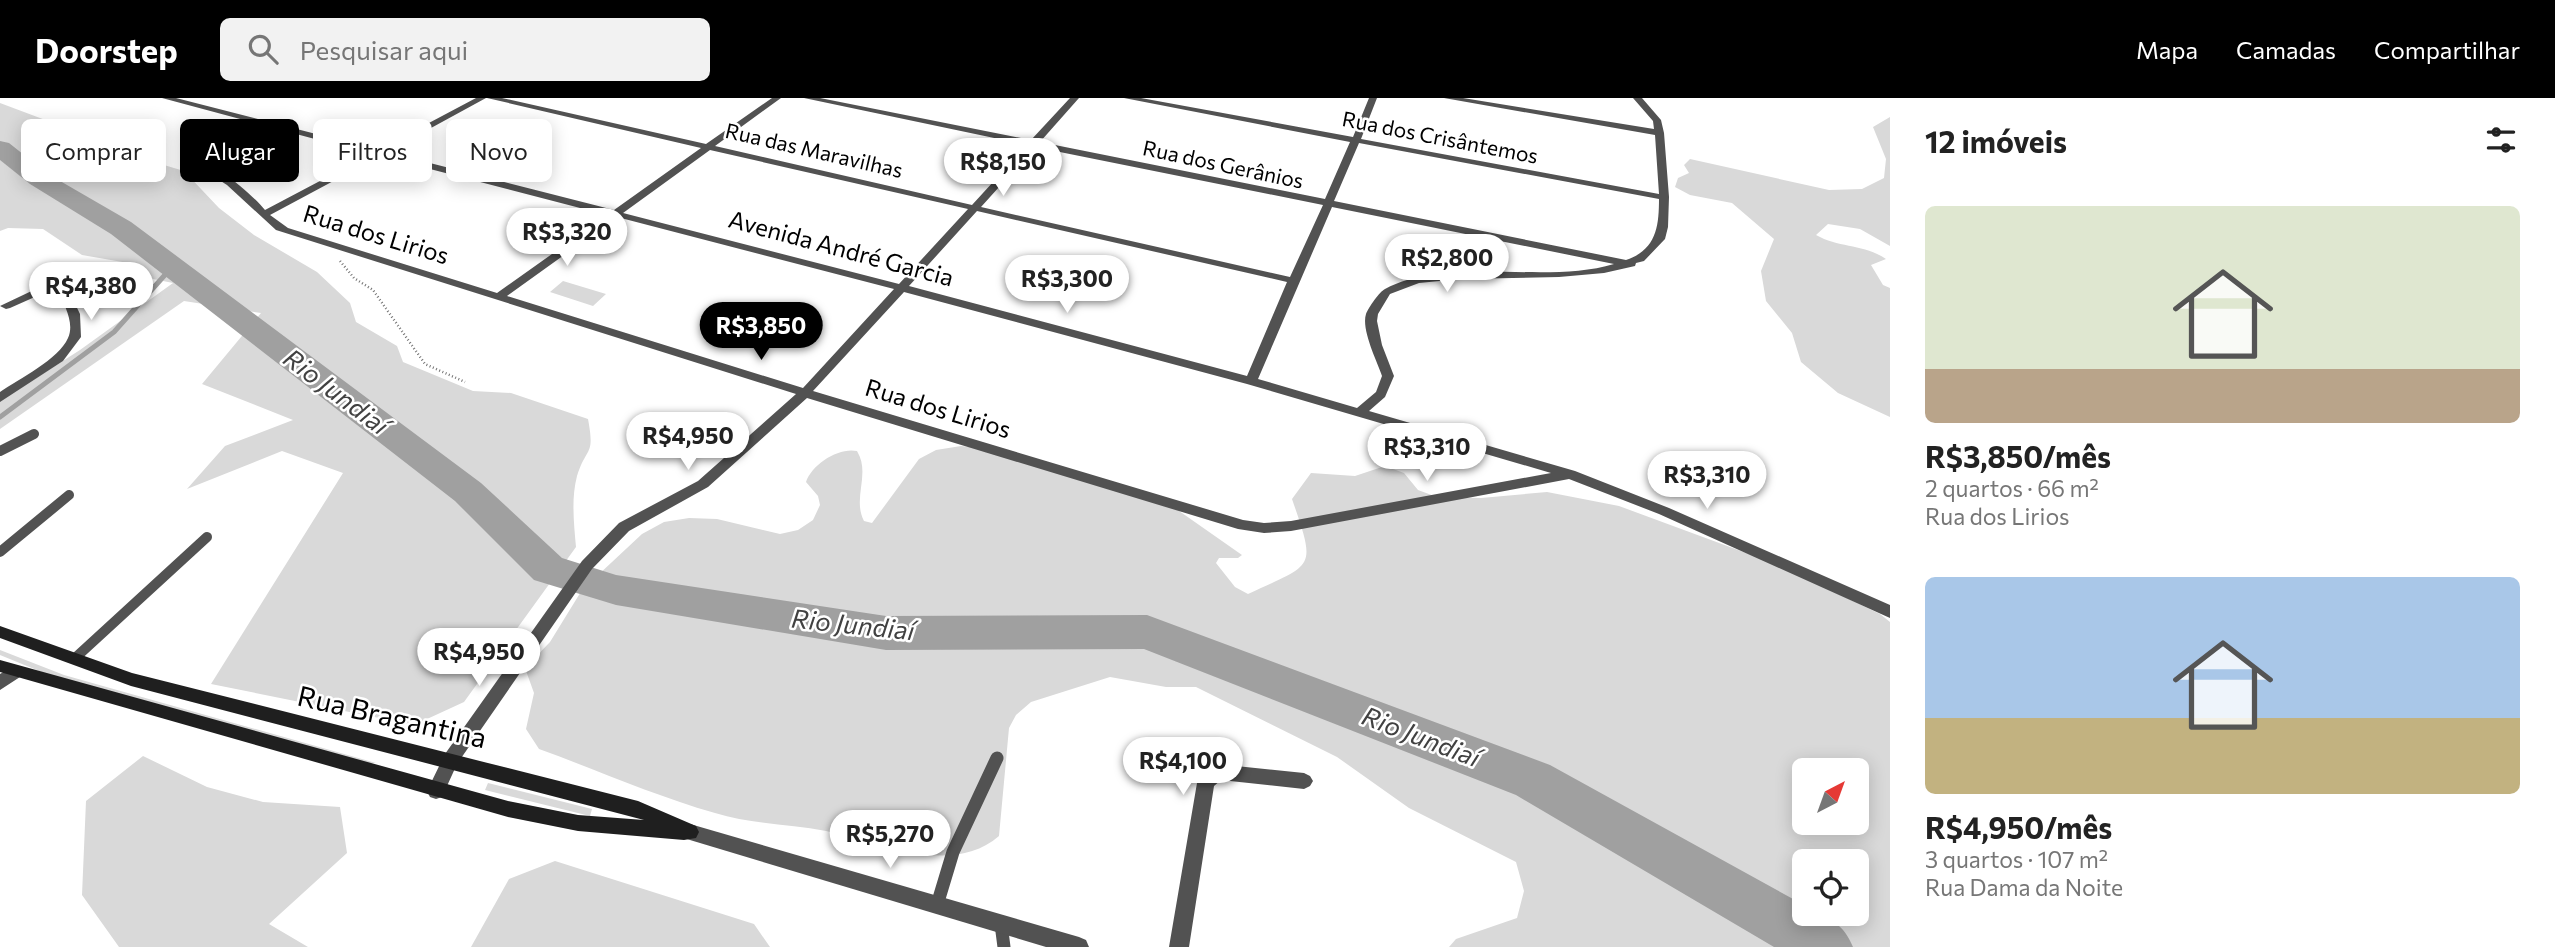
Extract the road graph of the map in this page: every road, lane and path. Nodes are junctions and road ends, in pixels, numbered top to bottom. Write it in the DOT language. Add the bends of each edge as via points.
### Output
graph roads {
  1 [pos="166,98"];
  2 [pos="482,98"];
  3 [pos="491,98"];
  4 [pos="777,98"];
  5 [pos="808,98"];
  6 [pos="1075,98"];
  7 [pos="1128,98"];
  8 [pos="1373,98"];
  9 [pos="1448,98"];
  10 [pos="1637,98"];
  11 [pos="185,101"];
  12 [pos="432,124"];
  13 [pos="1660,133"];
  14 [pos="313,134"];
  15 [pos="1356,140"];
  16 [pos="1034,144"];
  17 [pos="708,147"];
  18 [pos="432,166"];
  19 [pos="230,182"];
  20 [pos="324,182"];
  21 [pos="1662,197"];
  22 [pos="1330,205"];
  23 [pos="974,207"];
  24 [pos="617,214"];
  25 [pos="263,215"];
  26 [pos="330,244"];
  27 [pos="1631,264"];
  28 [pos="1292,280"];
  29 [pos="899,287"];
  30 [pos="499,297"];
  31 [pos="6,306"];
  32 [pos="1251,381"];
  33 [pos="465,382"];
  34 [pos="805,393"];
  35 [pos="0,398"];
  36 [pos="1360,412"];
  37 [pos="34,434"];
  38 [pos="0,451"];
  39 [pos="1570,474"];
  40 [pos="69,495"];
  41 [pos="207,537"];
  42 [pos="0,552"];
  43 [pos="1890,612"];
  44 [pos="0,632"];
  45 [pos="74,659"];
  46 [pos="5,674"];
  47 [pos="997,758"];
  48 [pos="451,759"];
  49 [pos="1304,781"];
  50 [pos="436,791"];
  51 [pos="690,832"];
  52 [pos="937,905"];
  53 [pos="1001,924"];
  54 [pos="1004,947"];
  55 [pos="1079,947"];
  56 [pos="1179,947"];
  1 -- 11 [label="street, Avenida André Garcia"];
  2 -- 12 [label="street"];
  3 -- 17 [label="street, Rua das Maravilhas"];
  4 -- 17 [label="street"];
  5 -- 16 [label="street, Rua dos Gerânios"];
  6 -- 16 [label="street"];
  7 -- 15 [label="street, Rua dos Crisântemos"];
  8 -- 15 [label="street"];
  9 -- 13 [label="street"];
  10 -- 13 [label="street" via="1652,111"];
  11 -- 14 [label="street, Avenida André Garcia"];
  13 -- 21 [label="street"];
  15 -- 21 [label="street, Rua dos Crisântemos"];
  15 -- 22 [label="street"];
  16 -- 22 [label="street, Rua dos Gerânios"];
  16 -- 23 [label="street"];
  17 -- 23 [label="street, Rua das Maravilhas"];
  17 -- 24 [label="street"];
  18 -- 24 [label="street, Avenida André Garcia"];
  19 -- 25 [label="street, Rua dos Lirios"];
  20 -- 25 [label="street"];
  21 -- 27 [label="street" via="1660,239"];
  22 -- 27 [label="street, Rua dos Gerânios"];
  22 -- 28 [label="street"];
  23 -- 28 [label="street, Rua das Maravilhas"];
  23 -- 29 [label="street"];
  24 -- 29 [label="street, Avenida André Garcia"];
  24 -- 30 [label="street"];
  25 -- 26 [label="street, Rua dos Lirios" via="276,227"];
  26 -- 30 [label="street, Rua dos Lirios"];
  26 -- 33 [label="path" via="354,278 373,290 425,364"];
  27 -- 36 [label="street" via="1588,272 1431,279 1396,287 1374,305 1371,316 1387,385"];
  28 -- 32 [label="street"];
  29 -- 32 [label="street, Avenida André Garcia"];
  29 -- 34 [label="street"];
  30 -- 34 [label="street, Rua dos Lirios"];
  31 -- 35 [label="street" via="44,289 62,287 74,314 75,337 58,358"];
  32 -- 36 [label="street, Avenida André Garcia"];
  34 -- 39 [label="street, Rua dos Lirios" via="1264,528"];
  34 -- 48 [label="street" via="703,484 624,527 587,565"];
  36 -- 39 [label="street, Avenida André Garcia"];
  37 -- 38 [label="lane"];
  39 -- 43 [label="street, Avenida André Garcia" via="1664,510"];
  40 -- 42 [label="lane"];
  41 -- 45 [label="lane"];
  44 -- 45 [label="main road, Rua Bragantina"];
  45 -- 48 [label="main road, Rua Bragantina" via="290,722"];
  46 -- 50 [label="main road, Rua Bragantina"];
  47 -- 52 [label="lane" via="953,852"];
  48 -- 50 [label="street"];
  48 -- 51 [label="main road, Rua Bragantina" via="638,809"];
  49 -- 56 [label="street" via="1217,772 1206,783"];
  50 -- 51 [label="main road, Rua Bragantina" via="578,823"];
  51 -- 52 [label="street, Rua Bragantina"];
  52 -- 53 [label="street, Rua Bragantina"];
  53 -- 54 [label="lane"];
  53 -- 55 [label="street, Rua Bragantina"];
}
